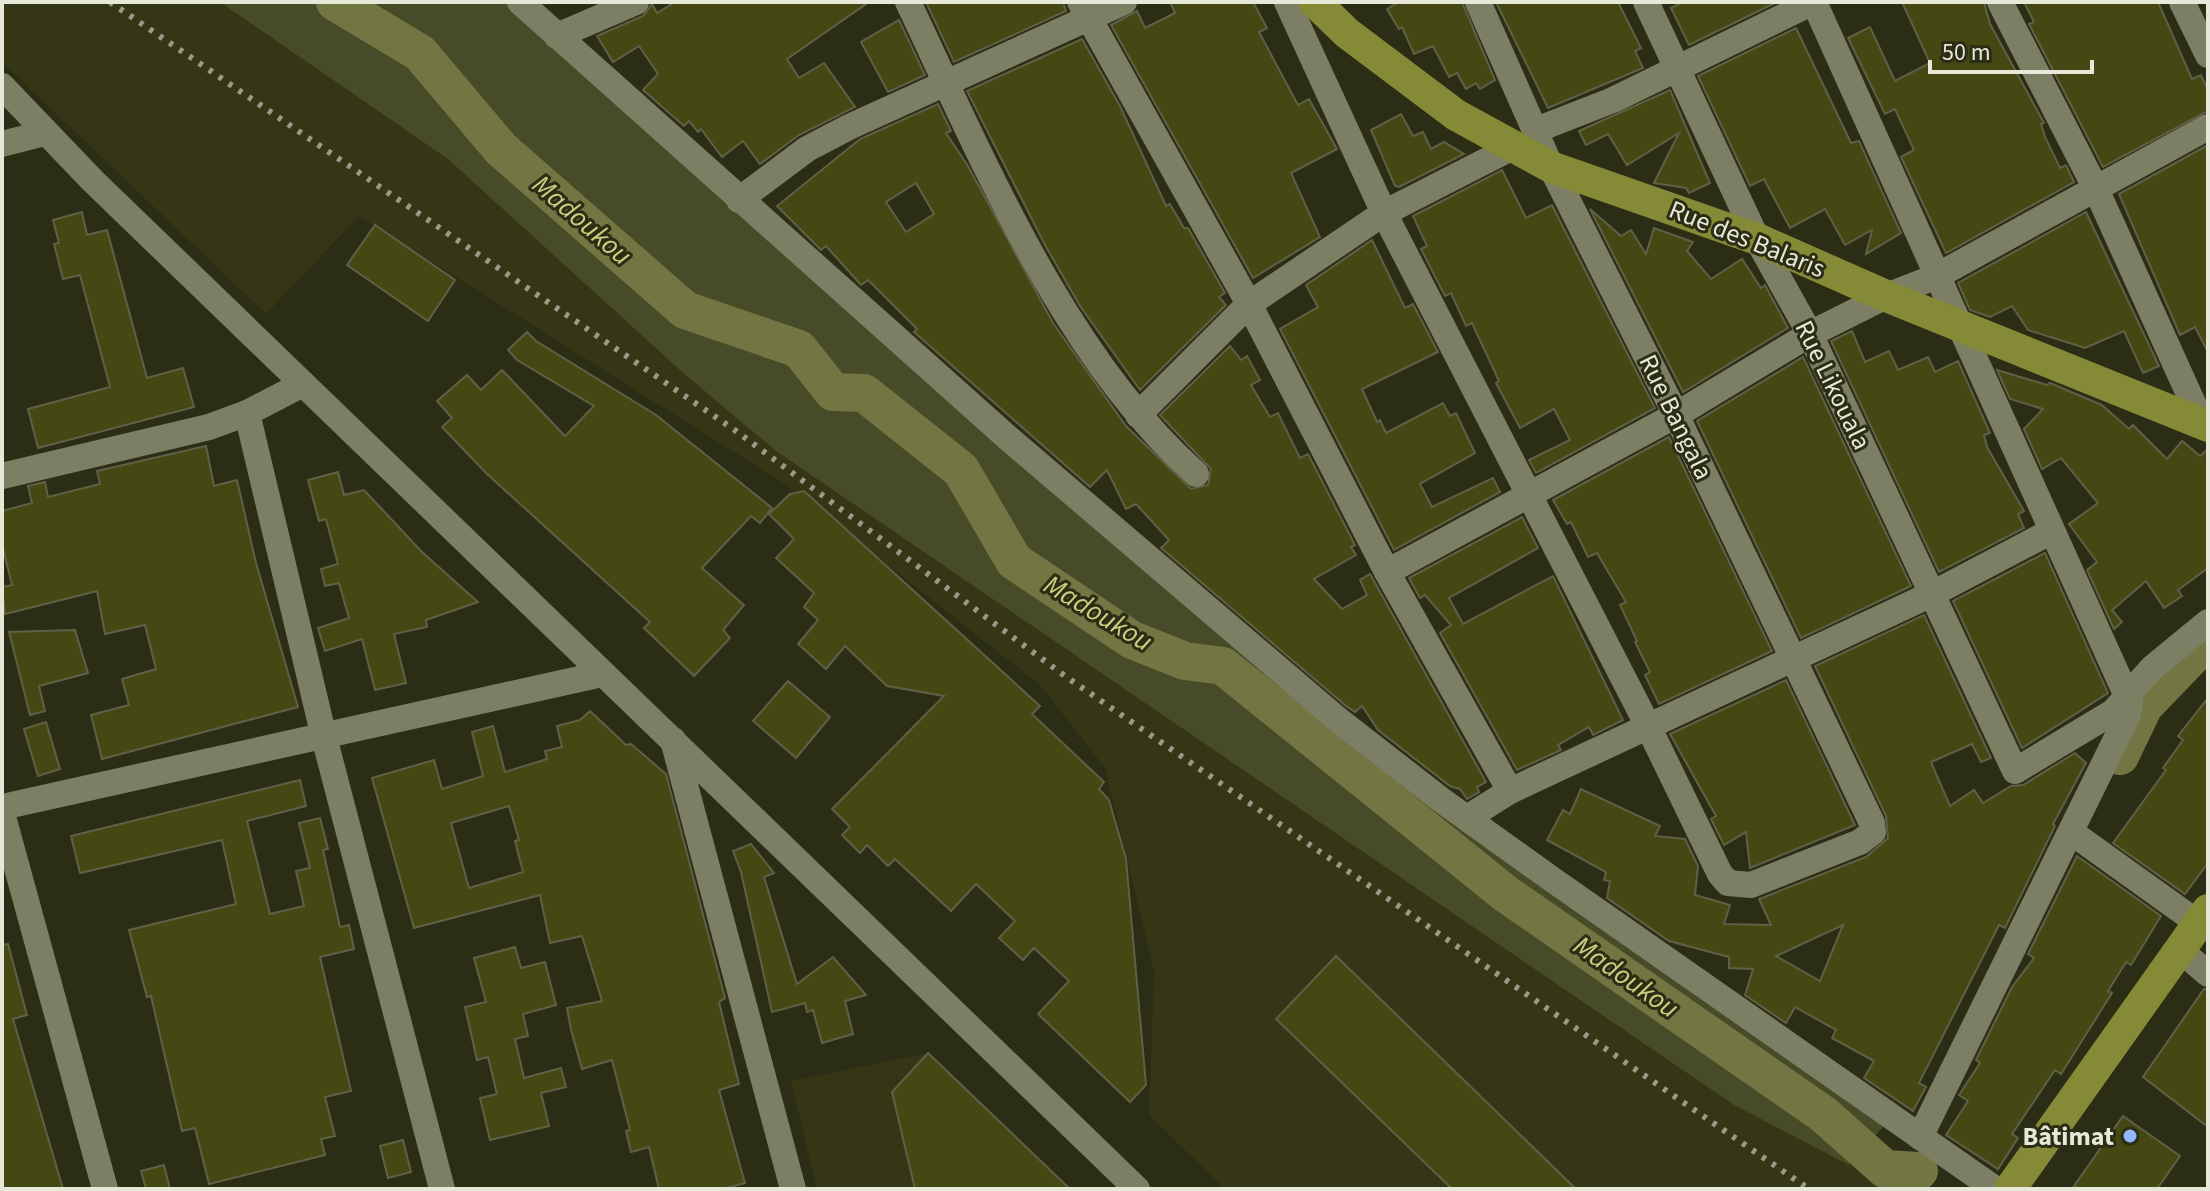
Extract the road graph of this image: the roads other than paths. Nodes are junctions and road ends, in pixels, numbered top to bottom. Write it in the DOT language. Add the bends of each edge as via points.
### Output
graph roads {
  1 [pos="520,2"];
  2 [pos="636,2"];
  3 [pos="908,2"];
  4 [pos="1124,2"];
  5 [pos="1287,2"];
  6 [pos="1315,2"];
  7 [pos="1478,2"];
  8 [pos="1646,2"];
  9 [pos="1813,2"];
  10 [pos="2000,2"];
  11 [pos="2182,2"];
  12 [pos="1083,10"];
  13 [pos="557,36"];
  14 [pos="2208,55"];
  15 [pos="1678,67"];
  16 [pos="946,83"];
  17 [pos="2,86"];
  18 [pos="2208,127"];
  19 [pos="45,133"];
  20 [pos="1524,138"];
  21 [pos="2,144"];
  22 [pos="1551,167"];
  23 [pos="2096,189"];
  24 [pos="739,200"];
  25 [pos="1384,213"];
  26 [pos="1757,239"];
  27 [pos="1935,277"];
  28 [pos="1886,296"];
  29 [pos="1249,304"];
  30 [pos="1956,322"];
  31 [pos="1810,334"];
  32 [pos="303,384"];
  33 [pos="247,413"];
  34 [pos="1138,415"];
  35 [pos="1676,415"];
  36 [pos="2205,424"];
  37 [pos="1196,474"];
  38 [pos="2,476"];
  39 [pos="1530,495"];
  40 [pos="2050,532"];
  41 [pos="1387,572"];
  42 [pos="1934,593"];
  43 [pos="2208,622"];
  44 [pos="1791,658"];
  45 [pos="602,674"];
  46 [pos="2128,696"];
  47 [pos="1648,726"];
  48 [pos="323,733"];
  49 [pos="673,740"];
  50 [pos="1510,791"];
  51 [pos="2,810"];
  52 [pos="1467,818"];
  53 [pos="2071,832"];
  54 [pos="2203,916"];
  55 [pos="2180,950"];
  56 [pos="2208,974"];
  57 [pos="1920,1137"];
  58 [pos="105,1189"];
  59 [pos="442,1189"];
  60 [pos="793,1189"];
  61 [pos="1137,1189"];
  62 [pos="1995,1189"];
  63 [pos="2010,1189"];
  1 -- 13 [label="street"];
  2 -- 13 [label="street"];
  3 -- 16 [label="street"];
  4 -- 12 [label="street"];
  5 -- 25 [label="street"];
  6 -- 20 [label="main road, Rue des Balaris" via="1347,33 1456,115"];
  7 -- 20 [label="street"];
  8 -- 15 [label="street, Rue Likouala"];
  9 -- 15 [label="street"];
  9 -- 27 [label="street"];
  10 -- 23 [label="street"];
  11 -- 14 [label="street"];
  12 -- 16 [label="street"];
  12 -- 29 [label="street"];
  13 -- 24 [label="street"];
  15 -- 20 [label="street"];
  15 -- 26 [label="street, Rue Likouala"];
  16 -- 24 [label="street" via="807,149"];
  16 -- 34 [label="street" via="1045,277"];
  17 -- 19 [label="street"];
  18 -- 23 [label="street"];
  19 -- 21 [label="street"];
  19 -- 32 [label="street"];
  20 -- 22 [label="main road, Rue des Balaris"];
  20 -- 25 [label="street"];
  22 -- 26 [label="main road, Rue des Balaris"];
  22 -- 35 [label="street, Rue Bangala"];
  23 -- 27 [label="street"];
  23 -- 36 [label="street"];
  24 -- 52 [label="street" via="1271,665"];
  25 -- 29 [label="street"];
  25 -- 39 [label="street"];
  26 -- 28 [label="main road, Rue des Balaris"];
  26 -- 31 [label="street, Rue Likouala"];
  27 -- 28 [label="street"];
  27 -- 30 [label="street"];
  28 -- 30 [label="main road, Rue des Balaris"];
  28 -- 31 [label="street"];
  29 -- 34 [label="street"];
  29 -- 41 [label="street"];
  30 -- 36 [label="main road, Rue des Balaris"];
  30 -- 40 [label="street"];
  31 -- 35 [label="street"];
  31 -- 42 [label="street, Rue Likouala"];
  32 -- 33 [label="street"];
  32 -- 45 [label="street"];
  33 -- 38 [label="street" via="209,427"];
  33 -- 48 [label="street"];
  34 -- 37 [label="street"];
  35 -- 39 [label="street"];
  35 -- 44 [label="street, Rue Bangala"];
  39 -- 41 [label="street"];
  39 -- 47 [label="street"];
  40 -- 42 [label="street"];
  40 -- 46 [label="street"];
  41 -- 50 [label="street"];
  42 -- 44 [label="street"];
  42 -- 46 [label="street, Rue Likouala" via="2015,771 2098,723"];
  43 -- 46 [label="street" via="2152,668"];
  44 -- 47 [label="street"];
  44 -- 47 [label="street, Rue Bangala" via="1869,814 1873,832 1860,842 1751,885 1728,883"];
  45 -- 48 [label="street"];
  45 -- 49 [label="street"];
  46 -- 53 [label="street" via="2127,717"];
  47 -- 50 [label="street"];
  48 -- 51 [label="street"];
  48 -- 59 [label="street"];
  49 -- 60 [label="street"];
  49 -- 61 [label="street"];
  50 -- 52 [label="street"];
  51 -- 58 [label="street"];
  52 -- 57 [label="street"];
  53 -- 54 [label="street"];
  53 -- 57 [label="street"];
  54 -- 55 [label="main road"];
  55 -- 56 [label="street"];
  55 -- 63 [label="main road"];
  57 -- 62 [label="street"];
}
